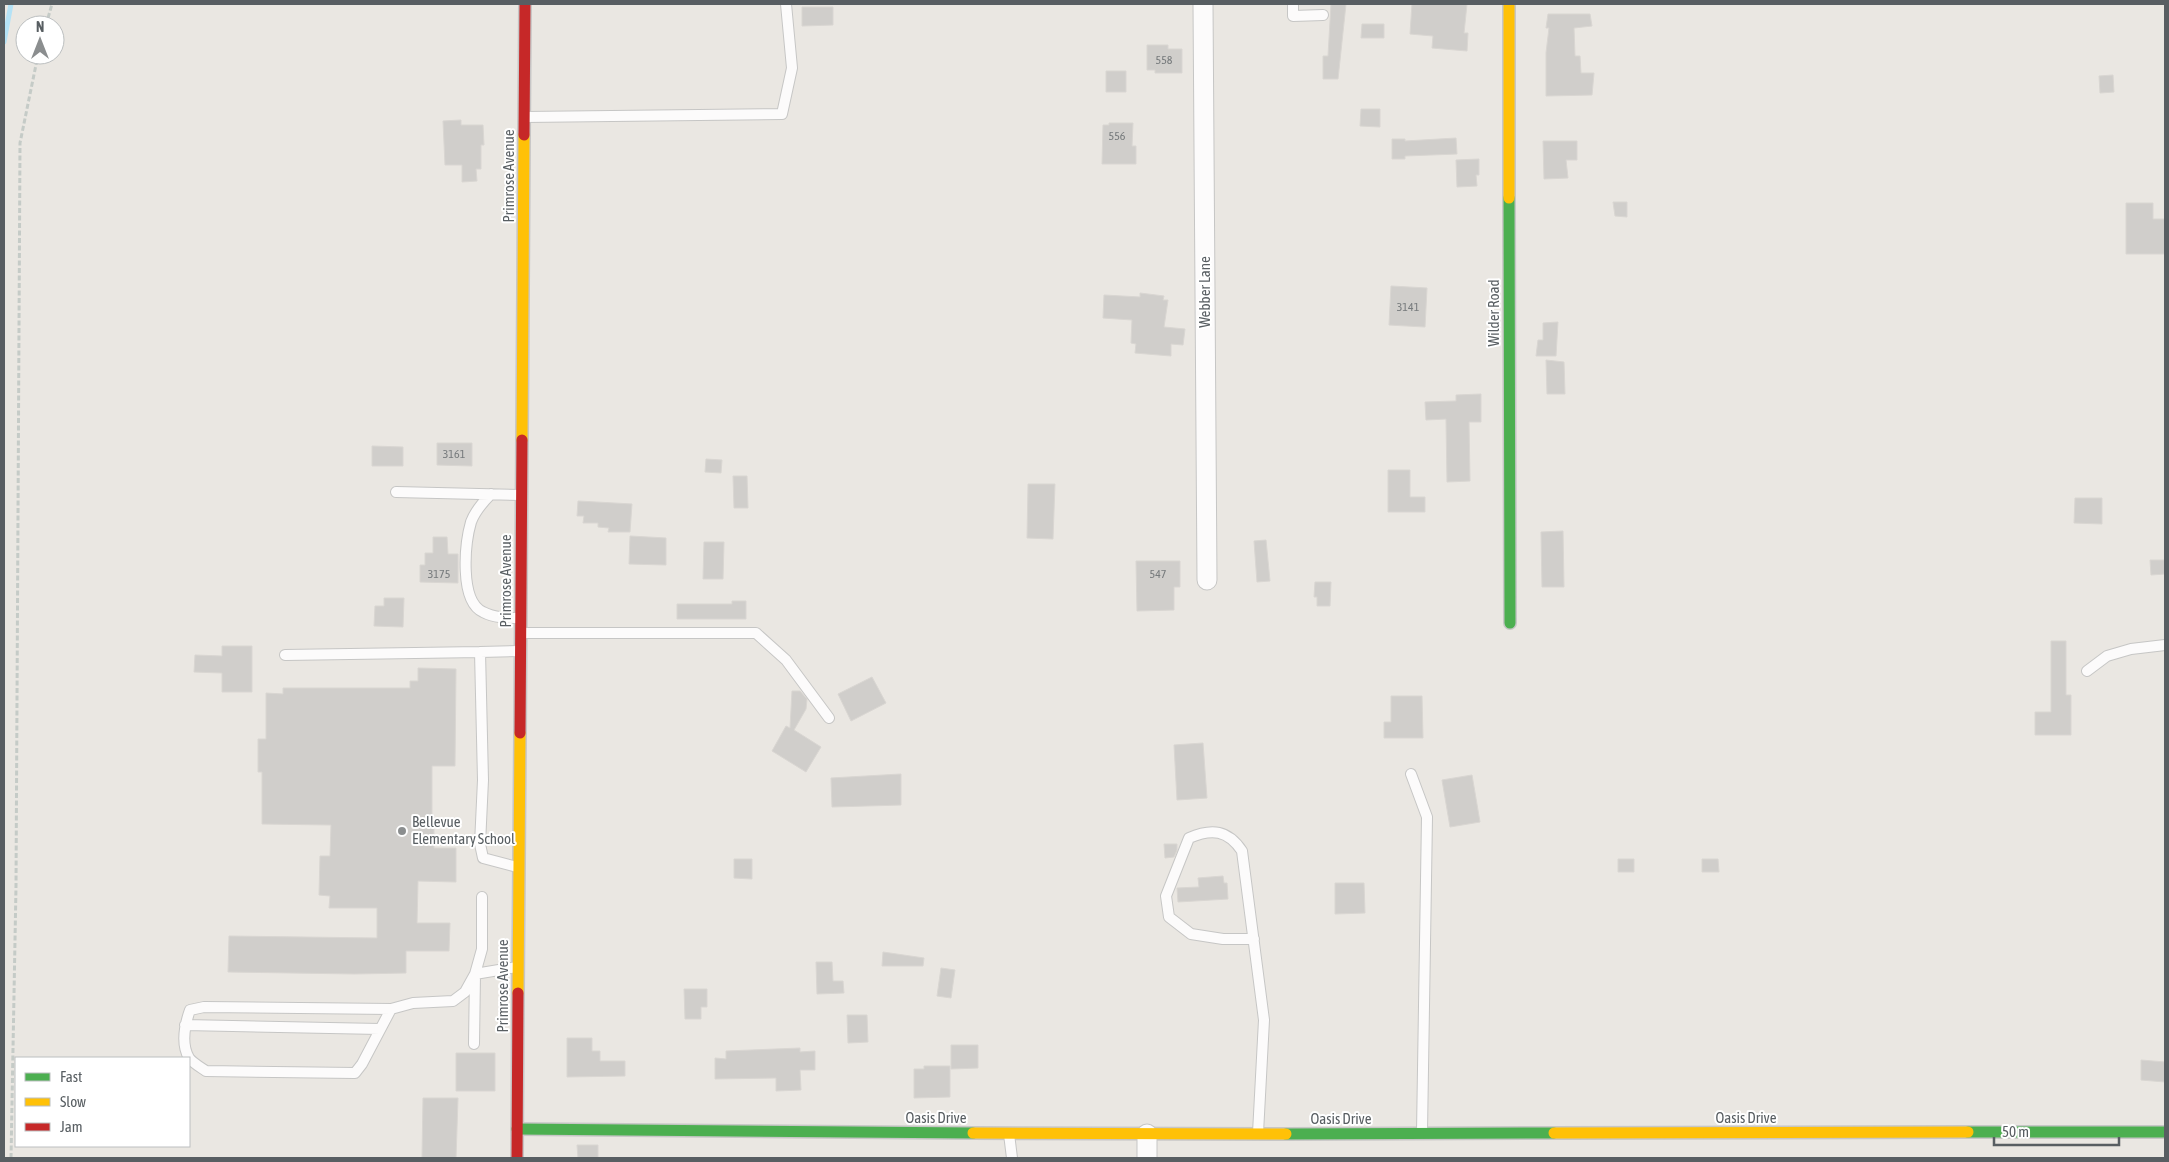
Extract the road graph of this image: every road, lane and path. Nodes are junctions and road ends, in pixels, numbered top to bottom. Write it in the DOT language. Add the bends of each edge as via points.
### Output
graph roads {
  1 [pos="525,4"];
  2 [pos="786,4"];
  3 [pos="1203,4"];
  4 [pos="1293,4"];
  5 [pos="1508,4"];
  6 [pos="1323,15"];
  7 [pos="36,65"];
  8 [pos="524,117"];
  9 [pos="396,492"];
  10 [pos="491,494"];
  11 [pos="522,495"];
  12 [pos="1207,580"];
  13 [pos="521,618"];
  14 [pos="1510,623"];
  15 [pos="520,633"];
  16 [pos="2165,645"];
  17 [pos="520,651"];
  18 [pos="480,652"];
  19 [pos="285,655"];
  20 [pos="2087,671"];
  21 [pos="829,718"];
  22 [pos="1410,774"];
  23 [pos="519,867"];
  24 [pos="482,897"];
  25 [pos="1254,939"];
  26 [pos="518,967"];
  27 [pos="475,974"];
  28 [pos="391,1009"];
  29 [pos="185,1025"];
  30 [pos="380,1029"];
  31 [pos="474,1044"];
  32 [pos="189,1057"];
  33 [pos="190,1060"];
  34 [pos="517,1129"];
  35 [pos="2165,1132"];
  36 [pos="1009,1133"];
  37 [pos="1147,1134"];
  38 [pos="1258,1134"];
  39 [pos="1422,1134"];
  40 [pos="11,1158"];
  41 [pos="516,1158"];
  42 [pos="1012,1158"];
  43 [pos="1147,1158"];
  1 -- 8 [label="street, Primrose Avenue"];
  2 -- 8 [label="lane" via="792,68 782,114"];
  3 -- 12 [label="street, Webber Lane"];
  4 -- 6 [label="lane" via="1292,16"];
  5 -- 14 [label="street, Wilder Road"];
  7 -- 40 [label="path" via="20,144"];
  8 -- 11 [label="street, Primrose Avenue"];
  9 -- 10 [label="lane"];
  10 -- 11 [label="lane"];
  10 -- 13 [label="lane" via="479,506 471,522 466,548 466,584 472,601 481,612"];
  11 -- 13 [label="street, Primrose Avenue"];
  13 -- 15 [label="street, Primrose Avenue"];
  15 -- 17 [label="street, Primrose Avenue"];
  15 -- 21 [label="lane" via="756,633 786,660"];
  16 -- 20 [label="lane" via="2107,656"];
  17 -- 18 [label="lane"];
  17 -- 23 [label="street, Primrose Avenue"];
  18 -- 19 [label="lane"];
  18 -- 23 [label="lane" via="483,780 480,844 483,858"];
  22 -- 39 [label="lane" via="1427,817"];
  23 -- 26 [label="street, Primrose Avenue"];
  24 -- 27 [label="lane" via="482,949"];
  25 -- 25 [label="lane" via="1242,851 1234,839 1218,832 1189,838 1166,896 1170,917 1191,934"];
  25 -- 38 [label="lane" via="1264,1020"];
  26 -- 27 [label="lane"];
  26 -- 34 [label="street, Primrose Avenue"];
  27 -- 28 [label="lane" via="465,992 453,1001 413,1003"];
  27 -- 31 [label="lane"];
  28 -- 29 [label="lane" via="204,1007 190,1010"];
  28 -- 30 [label="lane"];
  29 -- 30 [label="lane"];
  29 -- 32 [label="lane"];
  30 -- 33 [label="lane" via="355,1073 206,1071"];
  34 -- 36 [label="street, Oasis Drive"];
  34 -- 41 [label="street, Primrose Avenue"];
  35 -- 39 [label="street, Oasis Drive"];
  36 -- 37 [label="street, Oasis Drive"];
  36 -- 42 [label="lane"];
  37 -- 38 [label="street, Oasis Drive"];
  37 -- 43 [label="street"];
  38 -- 39 [label="street, Oasis Drive"];
}
